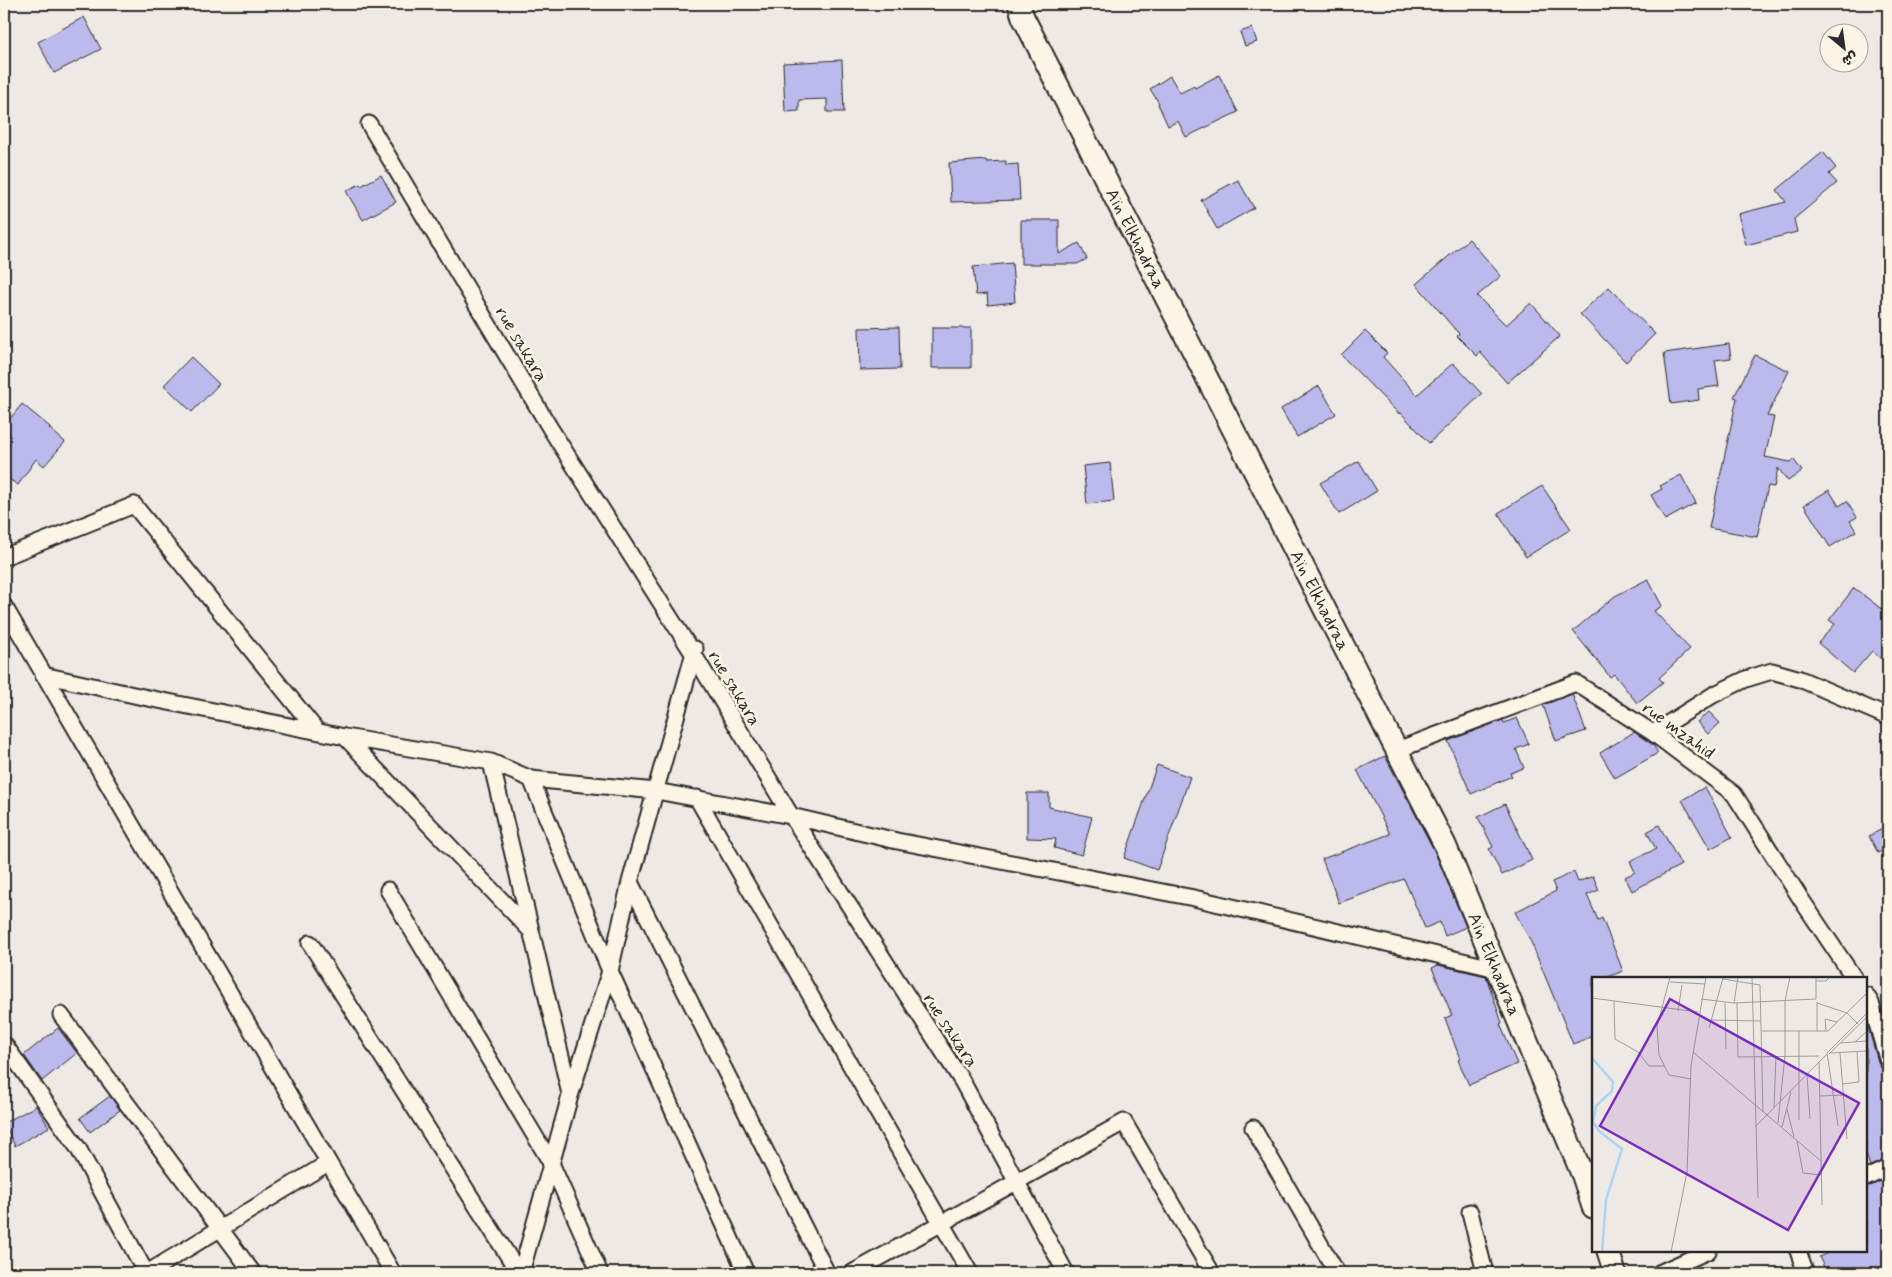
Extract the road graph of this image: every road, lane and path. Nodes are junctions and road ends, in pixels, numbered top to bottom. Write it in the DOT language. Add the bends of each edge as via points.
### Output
graph roads {
  1 [pos="1019,4"];
  2 [pos="369,124"];
  3 [pos="4,557"];
  4 [pos="4,606"];
  5 [pos="695,649"];
  6 [pos="43,675"];
  7 [pos="1888,717"];
  8 [pos="317,731"];
  9 [pos="1653,732"];
  10 [pos="345,737"];
  11 [pos="1397,750"];
  12 [pos="492,762"];
  13 [pos="531,779"];
  14 [pos="656,791"];
  15 [pos="697,798"];
  16 [pos="791,816"];
  17 [pos="630,882"];
  18 [pos="388,890"];
  19 [pos="532,932"];
  20 [pos="310,943"];
  21 [pos="1497,969"];
  22 [pos="610,971"];
  23 [pos="1853,977"];
  24 [pos="1867,997"];
  25 [pos="61,1015"];
  26 [pos="4,1044"];
  27 [pos="1888,1062"];
  28 [pos="570,1096"];
  29 [pos="1253,1128"];
  30 [pos="328,1163"];
  31 [pos="551,1163"];
  32 [pos="1888,1168"];
  33 [pos="1867,1178"];
  34 [pos="1016,1182"];
  35 [pos="1592,1205"];
  36 [pos="1470,1212"];
  37 [pos="941,1224"];
  38 [pos="221,1229"];
  39 [pos="1608,1252"];
  40 [pos="1706,1252"];
  41 [pos="1798,1252"];
  42 [pos="146,1273"];
  43 [pos="253,1273"];
  44 [pos="393,1273"];
  45 [pos="520,1273"];
  46 [pos="600,1273"];
  47 [pos="746,1273"];
  48 [pos="827,1273"];
  49 [pos="852,1273"];
  50 [pos="970,1273"];
  51 [pos="1066,1273"];
  52 [pos="1212,1273"];
  53 [pos="1337,1273"];
  54 [pos="1485,1273"];
  55 [pos="1615,1273"];
  56 [pos="1659,1273"];
  57 [pos="1806,1273"];
  1 -- 11 [label="main road, Aïn Elkhadraa" via="1108,186"];
  2 -- 5 [label="street, rue sakara" via="550,428"];
  3 -- 8 [label="street" via="134,505"];
  4 -- 6 [label="street"];
  5 -- 14 [label="street"];
  5 -- 16 [label="street, rue sakara"];
  6 -- 8 [label="street"];
  6 -- 30 [label="street"];
  7 -- 9 [label="street" via="1800,679 1772,671 1713,695"];
  8 -- 10 [label="street"];
  9 -- 11 [label="street, rue mzahid" via="1576,683"];
  9 -- 23 [label="street, rue mzahid" via="1734,794"];
  10 -- 12 [label="street"];
  10 -- 19 [label="street"];
  11 -- 21 [label="main road, Aïn Elkhadraa" via="1445,845"];
  12 -- 13 [label="street"];
  12 -- 19 [label="street"];
  13 -- 14 [label="street"];
  13 -- 22 [label="street"];
  14 -- 15 [label="street"];
  14 -- 17 [label="street"];
  15 -- 16 [label="street"];
  15 -- 37 [label="street"];
  16 -- 21 [label="street" via="1194,898"];
  16 -- 34 [label="street, rue sakara" via="962,1081"];
  17 -- 22 [label="street"];
  17 -- 48 [label="street"];
  18 -- 31 [label="street"];
  19 -- 28 [label="street"];
  20 -- 45 [label="street"];
  21 -- 35 [label="main road, Aïn Elkhadraa"];
  22 -- 28 [label="street"];
  22 -- 47 [label="street"];
  24 -- 27 [label="street"];
  25 -- 38 [label="street"];
  26 -- 42 [label="street" via="78,1148"];
  28 -- 31 [label="street"];
  29 -- 53 [label="street"];
  30 -- 38 [label="street"];
  30 -- 44 [label="street"];
  31 -- 45 [label="street"];
  31 -- 46 [label="street"];
  32 -- 33 [label="street"];
  34 -- 37 [label="street"];
  34 -- 51 [label="street, rue sakara"];
  34 -- 52 [label="street" via="1124,1122"];
  36 -- 54 [label="street"];
  37 -- 49 [label="street"];
  37 -- 50 [label="street"];
  38 -- 42 [label="street"];
  38 -- 43 [label="street"];
  39 -- 55 [label="main road"];
  40 -- 56 [label="street"];
  41 -- 57 [label="street"];
}
